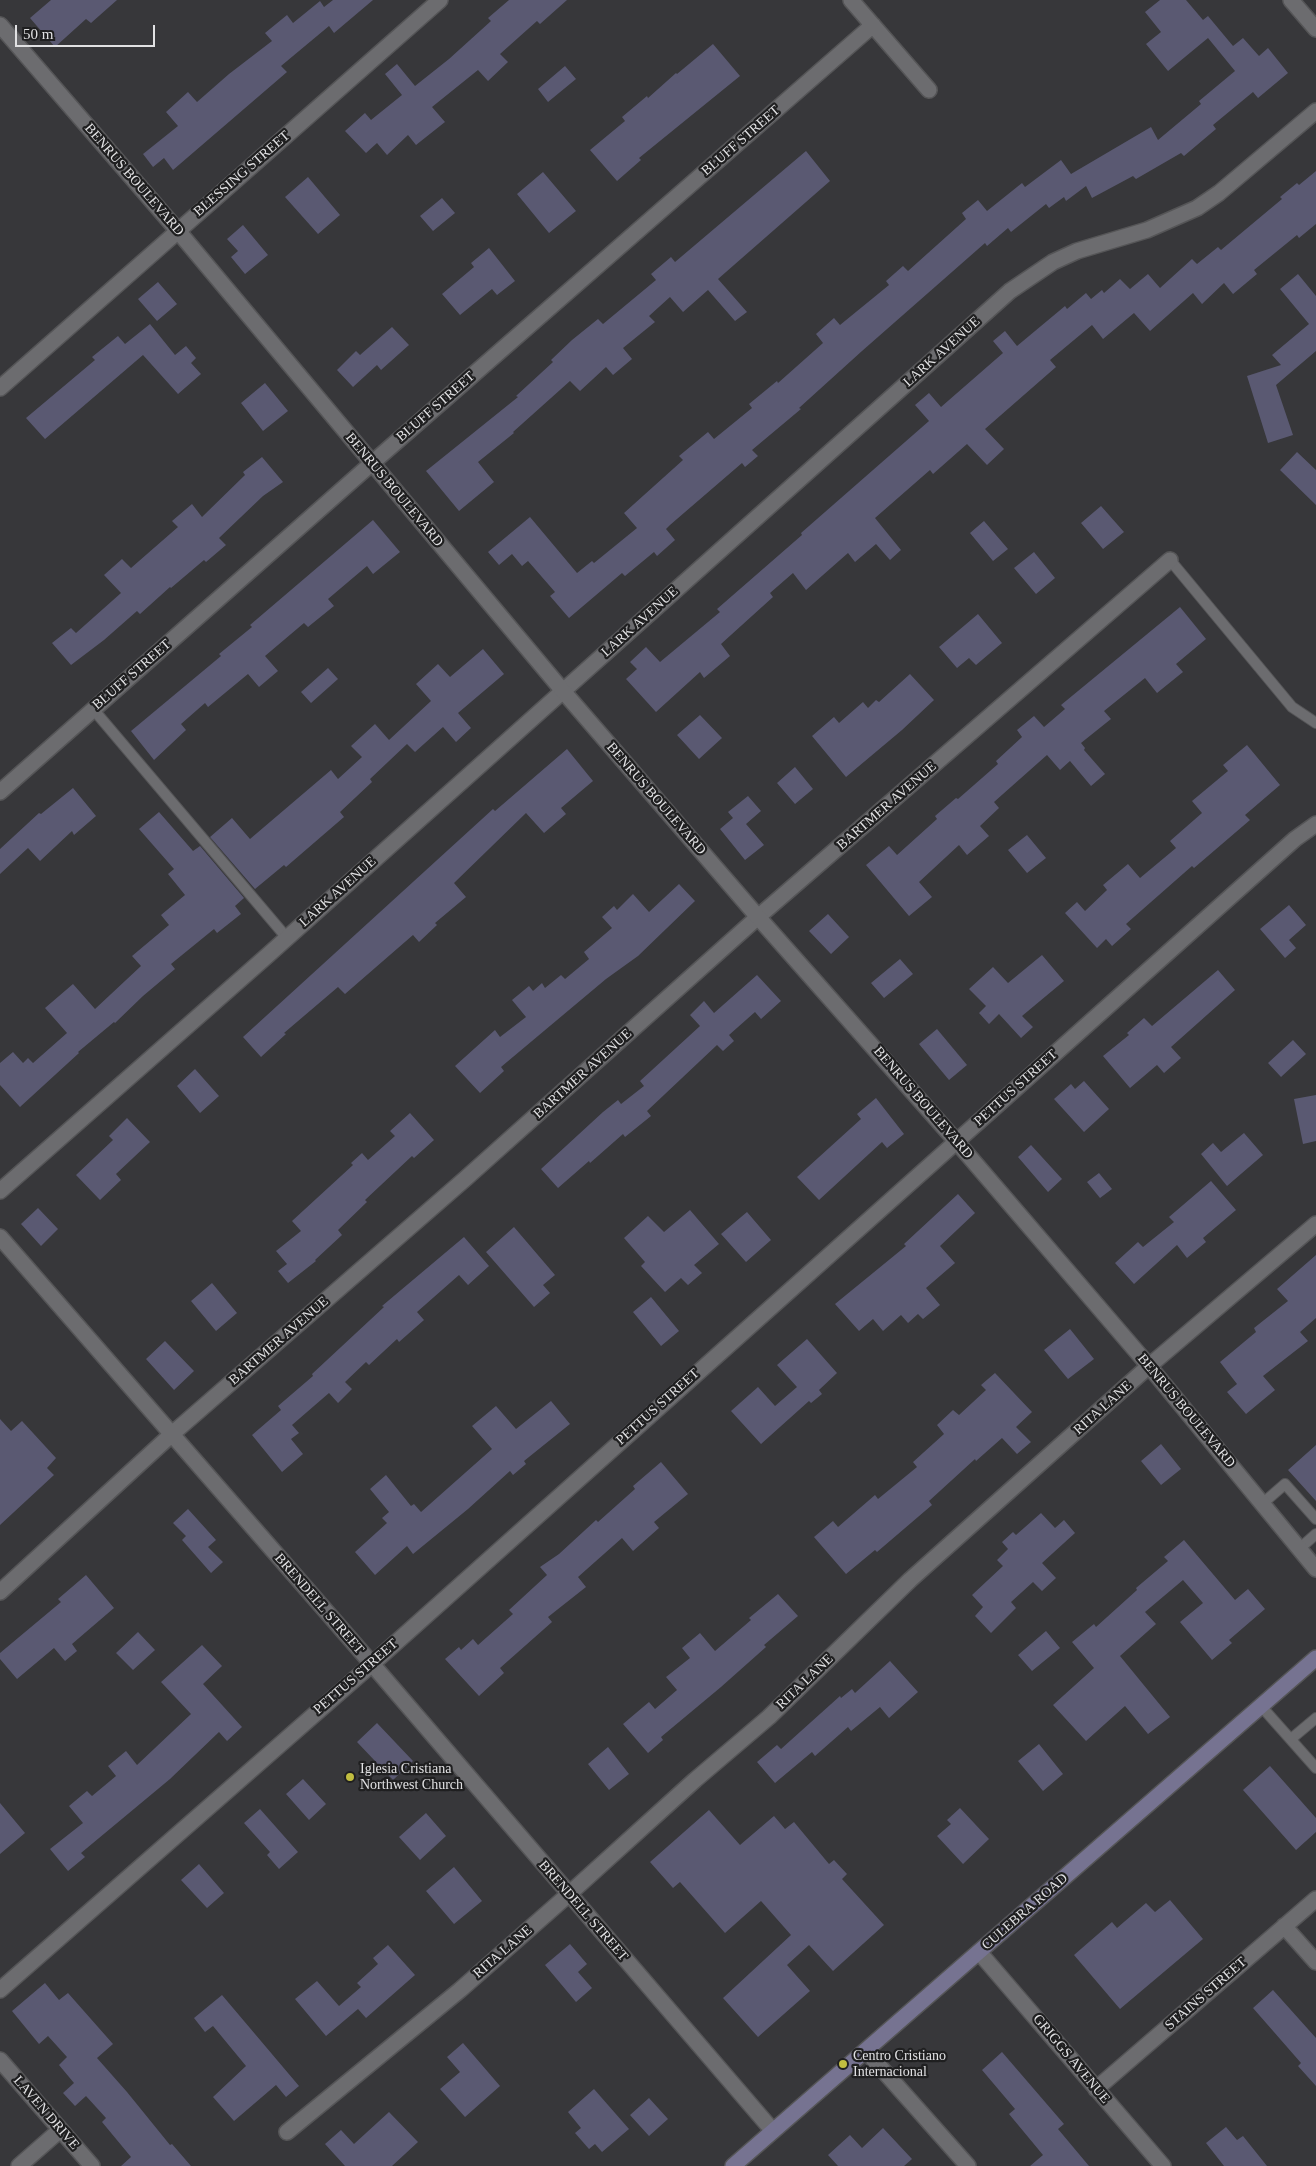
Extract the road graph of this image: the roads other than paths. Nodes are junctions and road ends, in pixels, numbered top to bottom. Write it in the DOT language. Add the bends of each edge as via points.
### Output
graph roads {
  1 [pos="440,0"];
  2 [pos="851,0"];
  3 [pos="1291,0"];
  4 [pos="0,25"];
  5 [pos="873,25"];
  6 [pos="1316,29"];
  7 [pos="929,90"];
  8 [pos="1316,111"];
  9 [pos="178,231"];
  10 [pos="0,388"];
  11 [pos="371,464"];
  12 [pos="1170,560"];
  13 [pos="563,691"];
  14 [pos="93,709"];
  15 [pos="1316,724"];
  16 [pos="0,792"];
  17 [pos="1316,824"];
  18 [pos="758,917"];
  19 [pos="287,938"];
  20 [pos="956,1141"];
  21 [pos="0,1191"];
  22 [pos="1316,1224"];
  23 [pos="0,1237"];
  24 [pos="1149,1366"];
  25 [pos="172,1434"];
  26 [pos="1262,1504"];
  27 [pos="1316,1519"];
  28 [pos="1316,1534"];
  29 [pos="1299,1549"];
  30 [pos="1316,1569"];
  31 [pos="0,1592"];
  32 [pos="1316,1658"];
  33 [pos="372,1664"];
  34 [pos="1261,1706"];
  35 [pos="1316,1718"];
  36 [pos="1291,1739"];
  37 [pos="1315,1766"];
  38 [pos="569,1894"];
  39 [pos="1316,1899"];
  40 [pos="1284,1926"];
  41 [pos="979,1952"];
  42 [pos="1316,1962"];
  43 [pos="0,1990"];
  44 [pos="866,2051"];
  45 [pos="0,2060"];
  46 [pos="1096,2090"];
  47 [pos="60,2130"];
  48 [pos="773,2131"];
  49 [pos="287,2132"];
  50 [pos="19,2166"];
  51 [pos="92,2166"];
  52 [pos="733,2166"];
  53 [pos="968,2166"];
  54 [pos="1163,2166"];
  1 -- 9 [label="street, BLESSING STREET"];
  2 -- 5 [label="street"];
  3 -- 6 [label="street"];
  4 -- 9 [label="street, BENRUS BOULEVARD"];
  5 -- 7 [label="street"];
  5 -- 11 [label="street, BLUFF STREET"];
  8 -- 13 [label="street, LARK AVENUE" via="1197,208 1147,230 1077,251 1053,262 1010,291"];
  9 -- 10 [label="street, BLESSING STREET"];
  9 -- 11 [label="street, BENRUS BOULEVARD"];
  11 -- 13 [label="street, BENRUS BOULEVARD"];
  11 -- 14 [label="street, BLUFF STREET"];
  12 -- 15 [label="lane" via="1292,707"];
  12 -- 18 [label="street, BARTMER AVENUE"];
  13 -- 18 [label="street, BENRUS BOULEVARD"];
  13 -- 19 [label="street, LARK AVENUE"];
  14 -- 16 [label="street, BLUFF STREET"];
  14 -- 19 [label="lane"];
  17 -- 20 [label="street, PETTUS STREET"];
  18 -- 20 [label="street, BENRUS BOULEVARD"];
  18 -- 25 [label="street, BARTMER AVENUE" via="465,1179"];
  19 -- 21 [label="street, LARK AVENUE"];
  20 -- 24 [label="street, BENRUS BOULEVARD"];
  20 -- 33 [label="street, PETTUS STREET"];
  22 -- 24 [label="street, RITA LANE"];
  23 -- 25 [label="street, BRENDELL STREET"];
  24 -- 26 [label="street, BENRUS BOULEVARD"];
  24 -- 38 [label="street, RITA LANE" via="910,1580 770,1717"];
  25 -- 31 [label="street, BARTMER AVENUE"];
  25 -- 33 [label="street, BRENDELL STREET"];
  26 -- 27 [label="lane" via="1285,1484"];
  26 -- 29 [label="street, BENRUS BOULEVARD"];
  28 -- 29 [label="lane"];
  29 -- 30 [label="street, BENRUS BOULEVARD"];
  32 -- 34 [label="main road, CULEBRA ROAD"];
  33 -- 38 [label="street, BRENDELL STREET"];
  33 -- 43 [label="street, PETTUS STREET"];
  34 -- 36 [label="lane"];
  34 -- 41 [label="main road, CULEBRA ROAD"];
  35 -- 36 [label="lane"];
  36 -- 37 [label="lane"];
  38 -- 48 [label="street, BRENDELL STREET"];
  38 -- 49 [label="street, RITA LANE" via="460,1990"];
  39 -- 40 [label="street, STAINS STREET"];
  40 -- 42 [label="street"];
  40 -- 46 [label="street, STAINS STREET"];
  41 -- 44 [label="main road, CULEBRA ROAD"];
  41 -- 46 [label="street, GRIGGS AVENUE"];
  44 -- 48 [label="main road, CULEBRA ROAD"];
  44 -- 53 [label="street"];
  45 -- 47 [label="street, LAVEN DRIVE"];
  46 -- 54 [label="street, GRIGGS AVENUE"];
  47 -- 50 [label="street"];
  47 -- 51 [label="street, LAVEN DRIVE"];
  48 -- 52 [label="main road, CULEBRA ROAD"];
}
